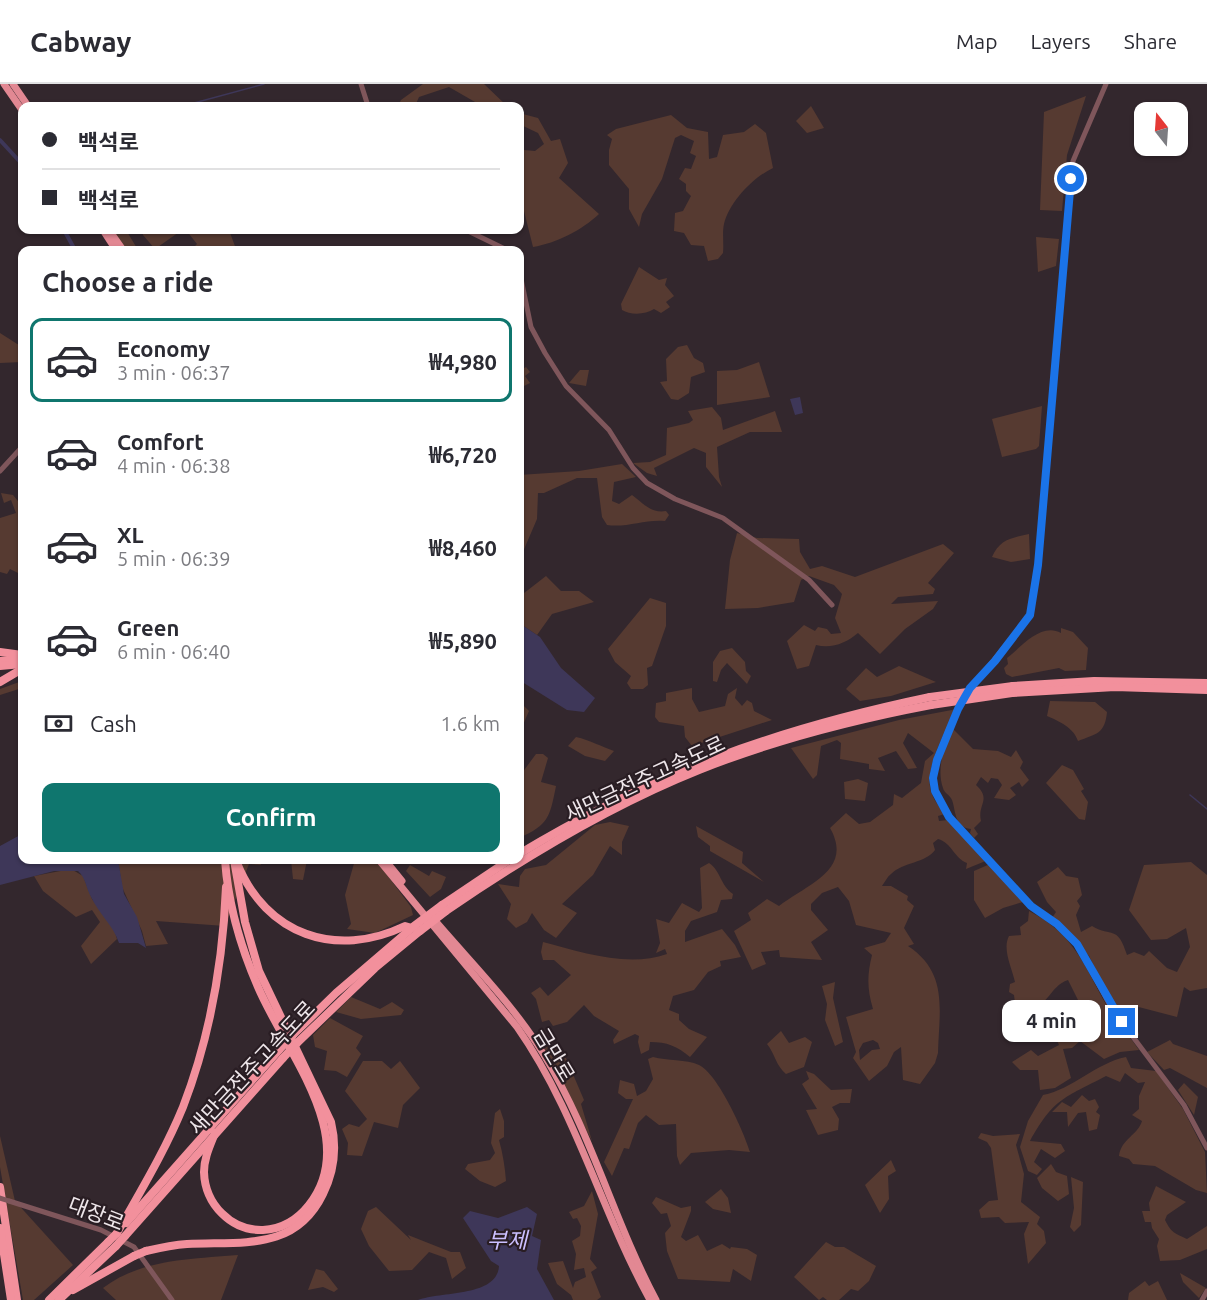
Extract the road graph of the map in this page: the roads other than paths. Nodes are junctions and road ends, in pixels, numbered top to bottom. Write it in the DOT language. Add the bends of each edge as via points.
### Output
graph roads {
  1 [pos="4,84"];
  2 [pos="13,84"];
  3 [pos="361,84"];
  4 [pos="1106,84"];
  5 [pos="25,102"];
  6 [pos="367,102"];
  7 [pos="18,104"];
  8 [pos="474,234"];
  9 [pos="499,246"];
  10 [pos="524,293"];
  11 [pos="18,451"];
  12 [pos="0,471"];
  13 [pos="832,604"];
  14 [pos="0,652"];
  15 [pos="18,656"];
  16 [pos="18,658"];
  17 [pos="0,661"];
  18 [pos="18,664"];
  19 [pos="0,666"];
  20 [pos="18,671"];
  21 [pos="0,682"];
  22 [pos="1207,682"];
  23 [pos="1012,690"];
  24 [pos="1207,690"];
  25 [pos="930,701"];
  26 [pos="524,851"];
  27 [pos="524,860"];
  28 [pos="226,864"];
  29 [pos="226,864"];
  30 [pos="236,864"];
  31 [pos="237,864"];
  32 [pos="382,864"];
  33 [pos="388,864"];
  34 [pos="504,864"];
  35 [pos="517,864"];
  36 [pos="444,908"];
  37 [pos="415,929"];
  38 [pos="281,1054"];
  39 [pos="215,1133"];
  40 [pos="1207,1148"];
  41 [pos="0,1187"];
  42 [pos="0,1198"];
  43 [pos="0,1228"];
  44 [pos="121,1235"];
  45 [pos="112,1244"];
  46 [pos="1207,1291"];
  47 [pos="69,1292"];
  48 [pos="11,1300"];
  49 [pos="17,1300"];
  50 [pos="49,1300"];
  51 [pos="59,1300"];
  52 [pos="172,1300"];
  53 [pos="650,1300"];
  54 [pos="656,1300"];
  55 [pos="1202,1300"];
  1 -- 7 [label="highway"];
  2 -- 5 [label="highway"];
  3 -- 6 [label="street"];
  4 -- 40 [label="street" via="1073,160 1038,565 1030,615 965,696 948,730 933,778 935,791 949,817 1031,906 1077,944 1112,1009 1184,1105"];
  8 -- 9 [label="street"];
  10 -- 13 [label="street" via="531,327 544,353 566,386 609,430 647,483 723,518 809,580"];
  11 -- 12 [label="street"];
  14 -- 15 [label="highway"];
  16 -- 17 [label="highway"];
  18 -- 19 [label="highway"];
  20 -- 21 [label="highway"];
  22 -- 23 [label="highway, 새만금전주고속도로" via="1094,681"];
  23 -- 24 [label="highway, 새만금전주고속도로"];
  23 -- 25 [label="highway, 새만금전주고속도로, bridge"];
  25 -- 26 [label="highway, 새만금전주고속도로" via="861,711 765,738 694,764 624,795"];
  25 -- 27 [label="highway, 새만금전주고속도로" via="798,736 699,770 627,802"];
  28 -- 39 [label="highway" via="240,937 257,987 325,1125 325,1174 304,1212 281,1227 266,1230 244,1227 225,1217 211,1199 204,1172"];
  29 -- 44 [label="highway" via="218,975 199,1060 182,1108"];
  30 -- 47 [label="highway, bridge" via="243,912 259,971 331,1122 335,1148 332,1170 314,1212 285,1234 258,1242 183,1244 146,1251"];
  31 -- 37 [label="highway" via="261,904 301,932 348,941 376,937 405,926"];
  32 -- 53 [label="highway, 금만로" via="535,1052 561,1098 633,1270"];
  33 -- 54 [label="highway, 금만로" via="544,1055"];
  34 -- 36 [label="highway, 새만금전주고속도로"];
  35 -- 36 [label="highway, 새만금전주고속도로"];
  36 -- 37 [label="highway, 새만금전주고속도로, bridge"];
  37 -- 38 [label="highway, 새만금전주고속도로, bridge" via="336,993"];
  38 -- 39 [label="highway, 새만금전주고속도로"];
  38 -- 44 [label="highway, 새만금전주고속도로"];
  39 -- 44 [label="highway, 새만금전주고속도로"];
  41 -- 49 [label="highway"];
  42 -- 52 [label="street, 대장로, bridge" via="101,1230 134,1247"];
  43 -- 48 [label="highway"];
  44 -- 45 [label="highway, 새만금전주고속도로, bridge"];
  45 -- 47 [label="highway, 새만금전주고속도로"];
  45 -- 50 [label="highway, 새만금전주고속도로"];
  46 -- 55 [label="street"];
  47 -- 51 [label="highway, 새만금전주고속도로"];
}
